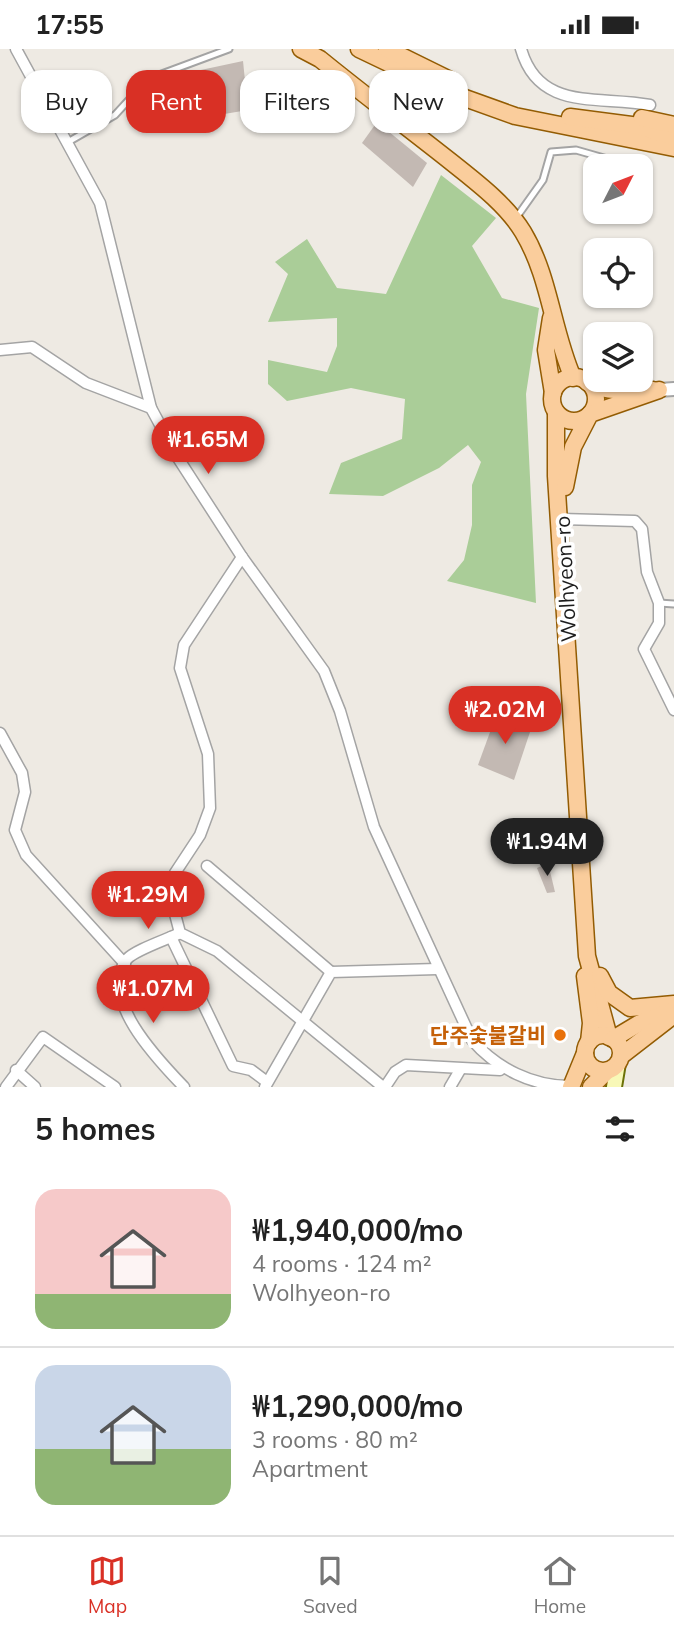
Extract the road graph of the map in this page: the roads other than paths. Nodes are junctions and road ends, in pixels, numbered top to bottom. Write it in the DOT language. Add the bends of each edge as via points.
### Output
graph roads {
  1 [pos="16,49"];
  2 [pos="229,49"];
  3 [pos="301,49"];
  4 [pos="359,49"];
  5 [pos="387,49"];
  6 [pos="521,49"];
  7 [pos="650,110"];
  8 [pos="583,124"];
  9 [pos="674,125"];
  10 [pos="674,137"];
  11 [pos="68,142"];
  12 [pos="674,148"];
  13 [pos="593,154"];
  14 [pos="674,159"];
  15 [pos="514,221"];
  16 [pos="552,316"];
  17 [pos="0,351"];
  18 [pos="580,380"];
  19 [pos="666,390"];
  20 [pos="553,393"];
  21 [pos="151,408"];
  22 [pos="556,412"];
  23 [pos="590,414"];
  24 [pos="560,495"];
  25 [pos="561,519"];
  26 [pos="242,557"];
  27 [pos="659,603"];
  28 [pos="674,604"];
  29 [pos="674,710"];
  30 [pos="0,733"];
  31 [pos="207,866"];
  32 [pos="176,935"];
  33 [pos="587,956"];
  34 [pos="125,964"];
  35 [pos="437,969"];
  36 [pos="331,972"];
  37 [pos="674,1004"];
  38 [pos="674,1010"];
  39 [pos="674,1015"];
  40 [pos="303,1023"];
  41 [pos="611,1038"];
  42 [pos="587,1048"];
  43 [pos="613,1069"];
  44 [pos="16,1070"];
  45 [pos="460,1070"];
  46 [pos="503,1070"];
  47 [pos="266,1085"];
  48 [pos="571,1086"];
  49 [pos="6,1087"];
  50 [pos="35,1087"];
  51 [pos="115,1087"];
  52 [pos="184,1087"];
  53 [pos="384,1087"];
  54 [pos="450,1087"];
  55 [pos="591,1087"];
  56 [pos="614,1087"];
  1 -- 11 [label="street"];
  2 -- 11 [label="lane" via="148,79 115,115"];
  3 -- 15 [label="main road" via="450,161"];
  4 -- 8 [label="main road" via="451,93 515,116"];
  5 -- 8 [label="main road" via="450,81"];
  6 -- 7 [label="street" via="538,83 566,97 622,99"];
  8 -- 9 [label="main road" via="626,117"];
  8 -- 10 [label="main road" via="639,126"];
  8 -- 12 [label="main road"];
  8 -- 14 [label="main road"];
  11 -- 21 [label="street" via="100,203"];
  13 -- 15 [label="lane" via="576,149 551,152 543,180"];
  15 -- 16 [label="main road" via="538,263"];
  16 -- 18 [label="main road"];
  16 -- 20 [label="main road" via="546,350"];
  17 -- 21 [label="street" via="32,347 86,383"];
  18 -- 19 [label="main road" via="604,392"];
  18 -- 20 [label="main road" via="561,382"];
  18 -- 23 [label="main road" via="596,401"];
  19 -- 23 [label="main road"];
  20 -- 22 [label="main road"];
  21 -- 26 [label="street"];
  22 -- 23 [label="main road" via="573,421"];
  22 -- 24 [label="main road"];
  23 -- 24 [label="main road" via="573,447"];
  24 -- 25 [label="main road, Wolhyeon-ro"];
  25 -- 27 [label="street" via="635,520 642,529 647,572"];
  25 -- 33 [label="main road, Wolhyeon-ro"];
  26 -- 32 [label="street" via="184,645 180,668 208,754 210,808 200,835 175,873 170,895"];
  26 -- 35 [label="street" via="324,671 374,827"];
  27 -- 28 [label="lane"];
  27 -- 29 [label="street" via="659,623 644,649"];
  30 -- 34 [label="street" via="22,773 25,792 15,830 26,855"];
  31 -- 36 [label="street"];
  32 -- 34 [label="street" via="128,957"];
  32 -- 40 [label="street" via="217,951"];
  32 -- 47 [label="street" via="233,1066 250,1070"];
  33 -- 37 [label="main road" via="609,993 630,1008"];
  33 -- 41 [label="main road, Wolhyeon-ro"];
  33 -- 42 [label="main road" via="584,968 591,1023"];
  34 -- 52 [label="street" via="118,978 123,1007 155,1057"];
  35 -- 36 [label="street"];
  35 -- 46 [label="street" via="472,1041"];
  36 -- 40 [label="street"];
  38 -- 41 [label="main road"];
  39 -- 43 [label="main road"];
  40 -- 47 [label="street"];
  40 -- 53 [label="street"];
  41 -- 42 [label="main road" via="598,1036"];
  41 -- 43 [label="main road" via="619,1045"];
  42 -- 43 [label="main road" via="592,1067"];
  42 -- 48 [label="main road"];
  43 -- 55 [label="main road"];
  43 -- 56 [label="main road"];
  44 -- 49 [label="street"];
  44 -- 50 [label="street"];
  44 -- 51 [label="street" via="43,1037"];
  45 -- 46 [label="street"];
  45 -- 53 [label="street" via="406,1065"];
  45 -- 54 [label="street"];
  46 -- 48 [label="street" via="559,1087"];
}
